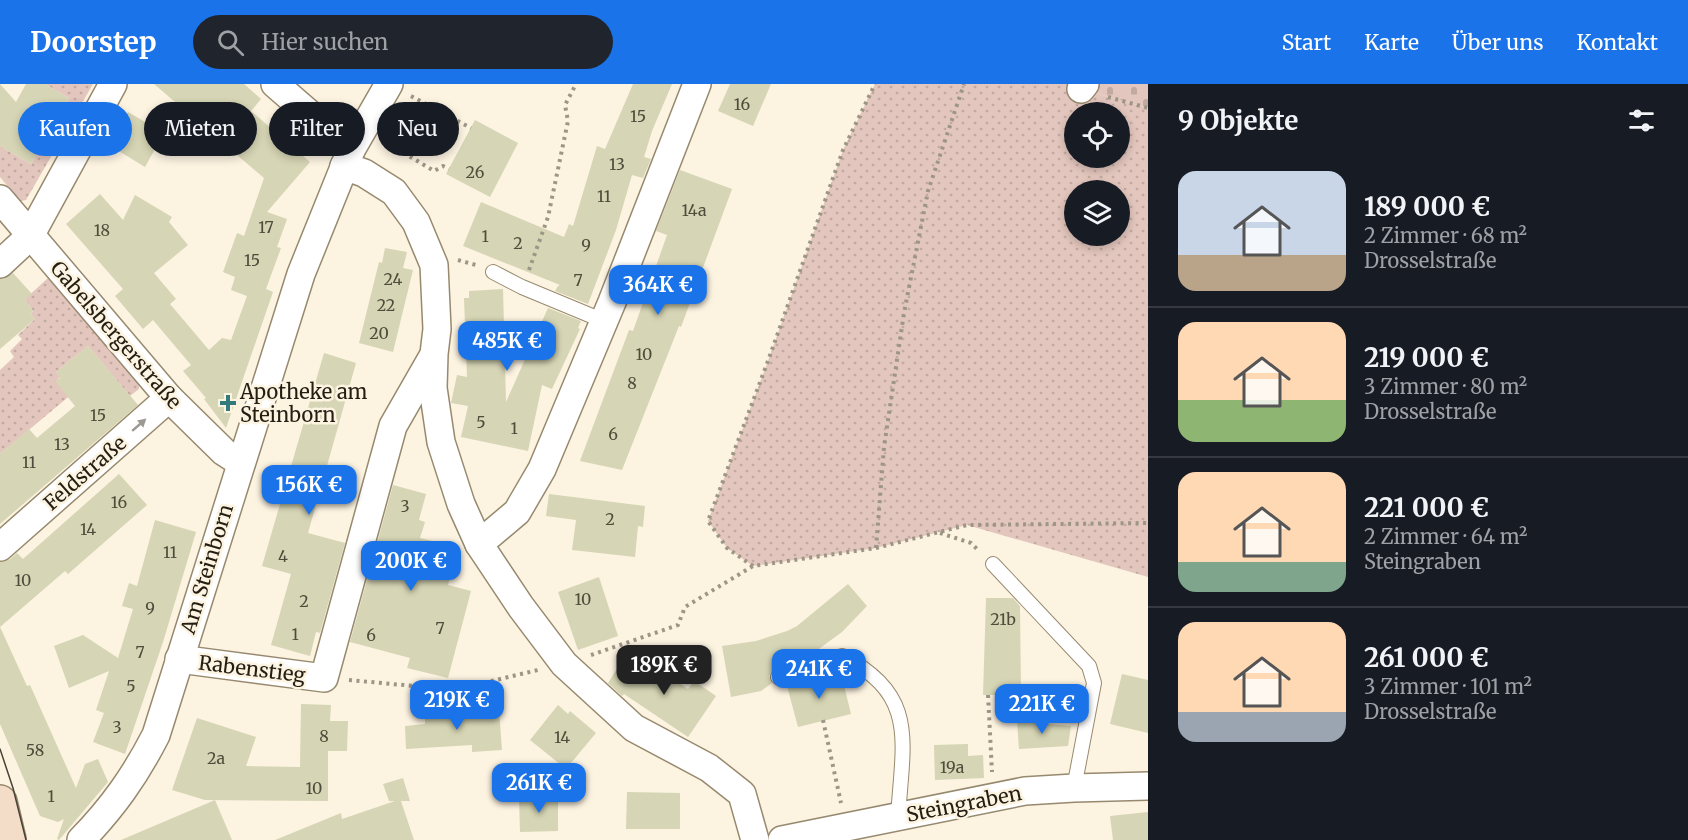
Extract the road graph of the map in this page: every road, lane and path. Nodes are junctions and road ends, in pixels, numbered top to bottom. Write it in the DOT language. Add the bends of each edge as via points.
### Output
graph roads {
  1 [pos="113,84"];
  2 [pos="276,84"];
  3 [pos="389,84"];
  4 [pos="576,84"];
  5 [pos="697,84"];
  6 [pos="875,84"];
  7 [pos="964,84"];
  8 [pos="1083,86"];
  9 [pos="298,102"];
  10 [pos="1148,108"];
  11 [pos="365,127"];
  12 [pos="471,128"];
  13 [pos="365,151"];
  14 [pos="350,156"];
  15 [pos="357,156"];
  16 [pos="449,169"];
  17 [pos="0,199"];
  18 [pos="30,236"];
  19 [pos="0,264"];
  20 [pos="434,266"];
  21 [pos="493,272"];
  22 [pos="522,287"];
  23 [pos="604,321"];
  24 [pos="434,354"];
  25 [pos="169,398"];
  26 [pos="241,462"];
  27 [pos="1148,523"];
  28 [pos="938,532"];
  29 [pos="479,544"];
  30 [pos="0,547"];
  31 [pos="876,548"];
  32 [pos="993,564"];
  33 [pos="753,566"];
  34 [pos="179,659"];
  35 [pos="564,664"];
  36 [pos="777,677"];
  37 [pos="324,678"];
  38 [pos="988,695"];
  39 [pos="823,720"];
  40 [pos="1148,786"];
  41 [pos="1074,788"];
  42 [pos="994,798"];
  43 [pos="0,802"];
  44 [pos="898,818"];
  45 [pos="846,828"];
  46 [pos="9,840"];
  47 [pos="81,840"];
  48 [pos="755,840"];
  49 [pos="782,840"];
  1 -- 18 [label="street"];
  2 -- 9 [label="street"];
  3 -- 11 [label="street, Am Steinborn"];
  3 -- 12 [label="path"];
  4 -- 22 [label="path" via="565,105 568,121 548,217"];
  5 -- 23 [label="street"];
  6 -- 33 [label="path" via="843,150 708,521 727,548"];
  7 -- 31 [label="path" via="928,191 904,313 884,447"];
  8 -- 10 [label="path"];
  13 -- 16 [label="path" via="434,171 443,166"];
  14 -- 26 [label="street, Am Steinborn" via="301,274"];
  15 -- 20 [label="street" via="364,173 394,192 416,222"];
  17 -- 18 [label="street, Gabelsbergerstraße"];
  18 -- 19 [label="street"];
  18 -- 25 [label="street, Gabelsbergerstraße"];
  20 -- 21 [label="path" via="460,259"];
  20 -- 24 [label="street"];
  21 -- 22 [label="lane"];
  22 -- 23 [label="lane"];
  23 -- 29 [label="street" via="542,469 516,512"];
  24 -- 29 [label="street" via="433,388 441,442"];
  24 -- 37 [label="street, Rabenstieg" via="393,426"];
  25 -- 26 [label="street, Gabelsbergerstraße" via="224,453"];
  30 -- 25 [label="street, Feldstraße, one-way"];
  26 -- 34 [label="street, Am Steinborn"];
  27 -- 28 [label="path" via="967,525"];
  28 -- 31 [label="path"];
  28 -- 32 [label="path" via="971,543"];
  29 -- 35 [label="street"];
  31 -- 33 [label="path"];
  32 -- 41 [label="lane" via="1089,666 1094,682"];
  33 -- 35 [label="path, Rabenstieg" via="685,607 678,625"];
  34 -- 37 [label="street, Rabenstieg"];
  34 -- 47 [label="street, Am Steinborn" via="156,735 140,765"];
  35 -- 37 [label="path, Rabenstieg" via="479,684 414,686"];
  35 -- 48 [label="street" via="634,728 709,768 742,794"];
  36 -- 44 [label="lane" via="842,656 863,667 886,687 903,727"];
  38 -- 42 [label="path"];
  39 -- 45 [label="path"];
  40 -- 41 [label="street, Steingraben"];
  41 -- 42 [label="street, Steingraben" via="1025,791"];
  42 -- 44 [label="street, Steingraben"];
  43 -- 46 [label="street"];
  44 -- 45 [label="street, Steingraben"];
  45 -- 49 [label="street, Steingraben"];
}
